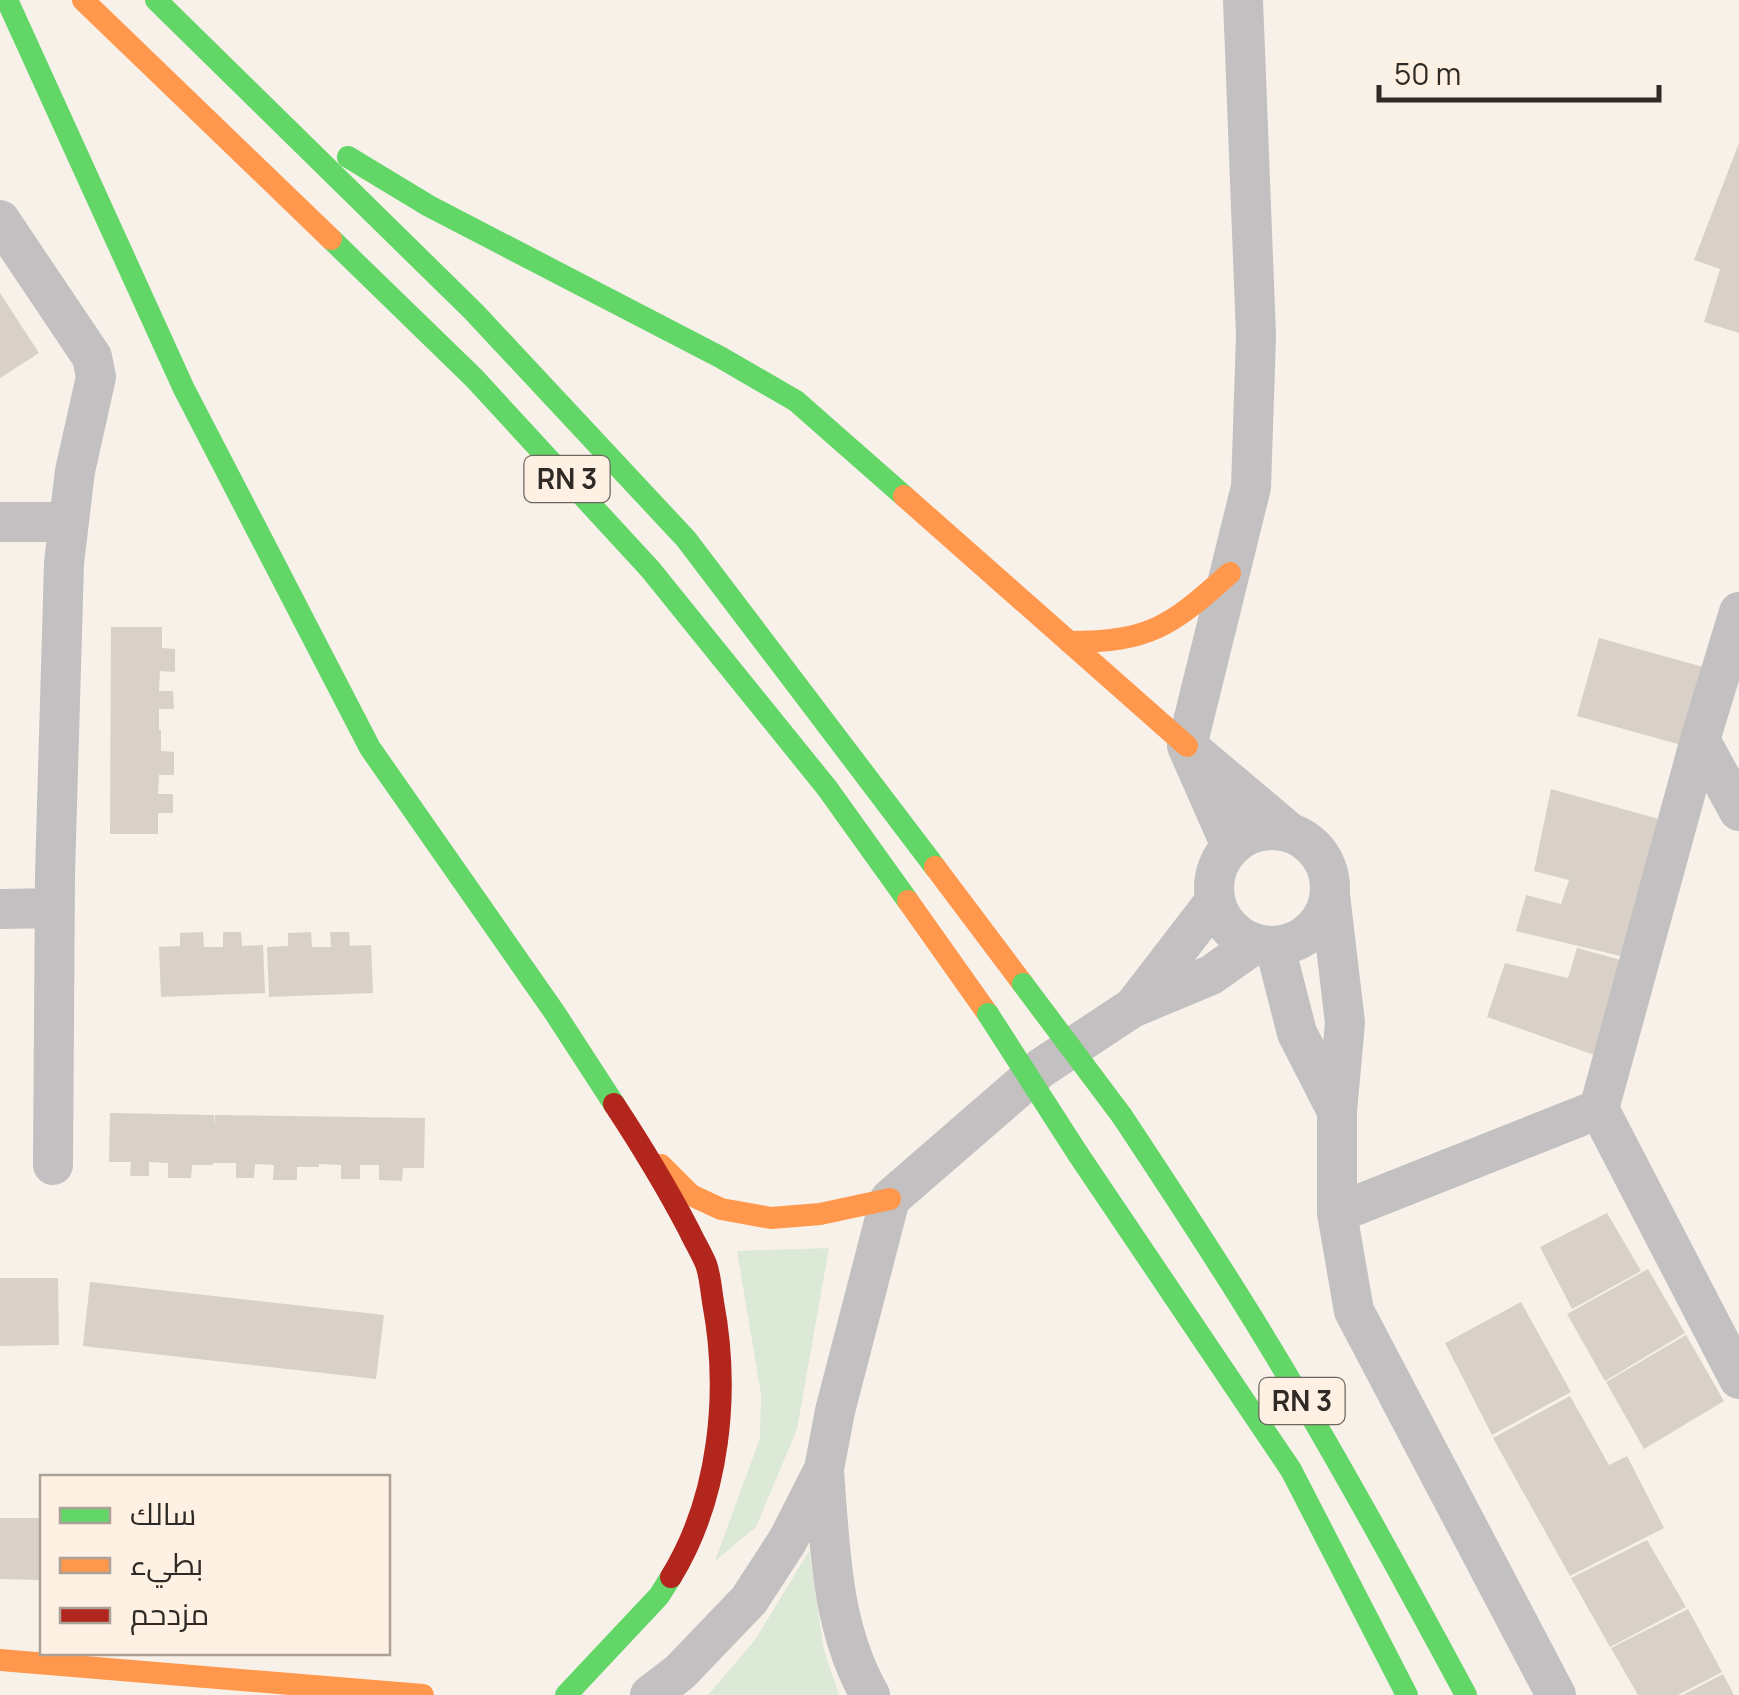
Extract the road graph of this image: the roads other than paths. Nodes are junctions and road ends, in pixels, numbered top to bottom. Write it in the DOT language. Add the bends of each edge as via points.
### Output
graph roads {
  1 [pos="7,0"];
  2 [pos="83,0"];
  3 [pos="156,0"];
  4 [pos="1243,0"];
  5 [pos="269,111"];
  6 [pos="0,220"];
  7 [pos="0,522"];
  8 [pos="69,522"];
  9 [pos="1230,572"];
  10 [pos="1739,612"];
  11 [pos="1070,642"];
  12 [pos="1700,740"];
  13 [pos="1187,746"];
  14 [pos="1739,811"];
  15 [pos="1289,832"];
  16 [pos="1231,846"];
  17 [pos="1330,895"];
  18 [pos="1215,902"];
  19 [pos="55,908"];
  20 [pos="0,909"];
  21 [pos="1265,945"];
  22 [pos="1132,1008"];
  23 [pos="1600,1109"];
  24 [pos="1337,1111"];
  25 [pos="622,1116"];
  26 [pos="53,1165"];
  27 [pos="890,1199"];
  28 [pos="1337,1213"];
  29 [pos="1739,1379"];
  30 [pos="824,1469"];
  31 [pos="0,1660"];
  32 [pos="423,1695"];
  33 [pos="566,1695"];
  34 [pos="650,1695"];
  35 [pos="870,1695"];
  36 [pos="1407,1695"];
  37 [pos="1466,1695"];
  38 [pos="1556,1695"];
  1 -- 25 [label="main road" via="184,389 370,748"];
  2 -- 36 [label="main road, RN 3, bridge" via="474,378 650,569 827,788 988,1014 1291,1470"];
  3 -- 5 [label="main road, RN 3"];
  4 -- 9 [label="street" via="1256,336 1251,488"];
  5 -- 11 [label="main road" via="429,206 796,401"];
  5 -- 37 [label="main road, RN 3, bridge" via="474,312 686,540 1023,984 1122,1116 1224,1272"];
  6 -- 8 [label="street" via="92,356 96,377"];
  7 -- 8 [label="street"];
  8 -- 19 [label="street"];
  9 -- 11 [label="main road" via="1178,616 1136,637"];
  9 -- 13 [label="street"];
  10 -- 12 [label="street"];
  11 -- 13 [label="main road"];
  12 -- 14 [label="street"];
  12 -- 23 [label="street"];
  13 -- 15 [label="street"];
  13 -- 16 [label="street"];
  15 -- 16 [label="street" via="1248,834"];
  15 -- 17 [label="street" via="1321,856"];
  16 -- 18 [label="street" via="1219,862"];
  17 -- 21 [label="street" via="1312,930 1295,942"];
  17 -- 24 [label="street" via="1345,1023"];
  18 -- 21 [label="street" via="1236,935"];
  18 -- 22 [label="street"];
  19 -- 20 [label="street"];
  19 -- 26 [label="street"];
  21 -- 22 [label="street"];
  21 -- 24 [label="street" via="1297,1033"];
  22 -- 27 [label="street" via="1040,1068"];
  23 -- 28 [label="street"];
  23 -- 29 [label="street"];
  24 -- 28 [label="street"];
  25 -- 27 [label="main road" via="690,1195 721,1208 771,1218"];
  25 -- 33 [label="main road" via="707,1266 722,1381 717,1449 682,1560 659,1596"];
  27 -- 30 [label="street"];
  28 -- 38 [label="street" via="1354,1311"];
  30 -- 34 [label="street" via="749,1600"];
  30 -- 35 [label="street" via="841,1622"];
  31 -- 32 [label="main road"];
}
